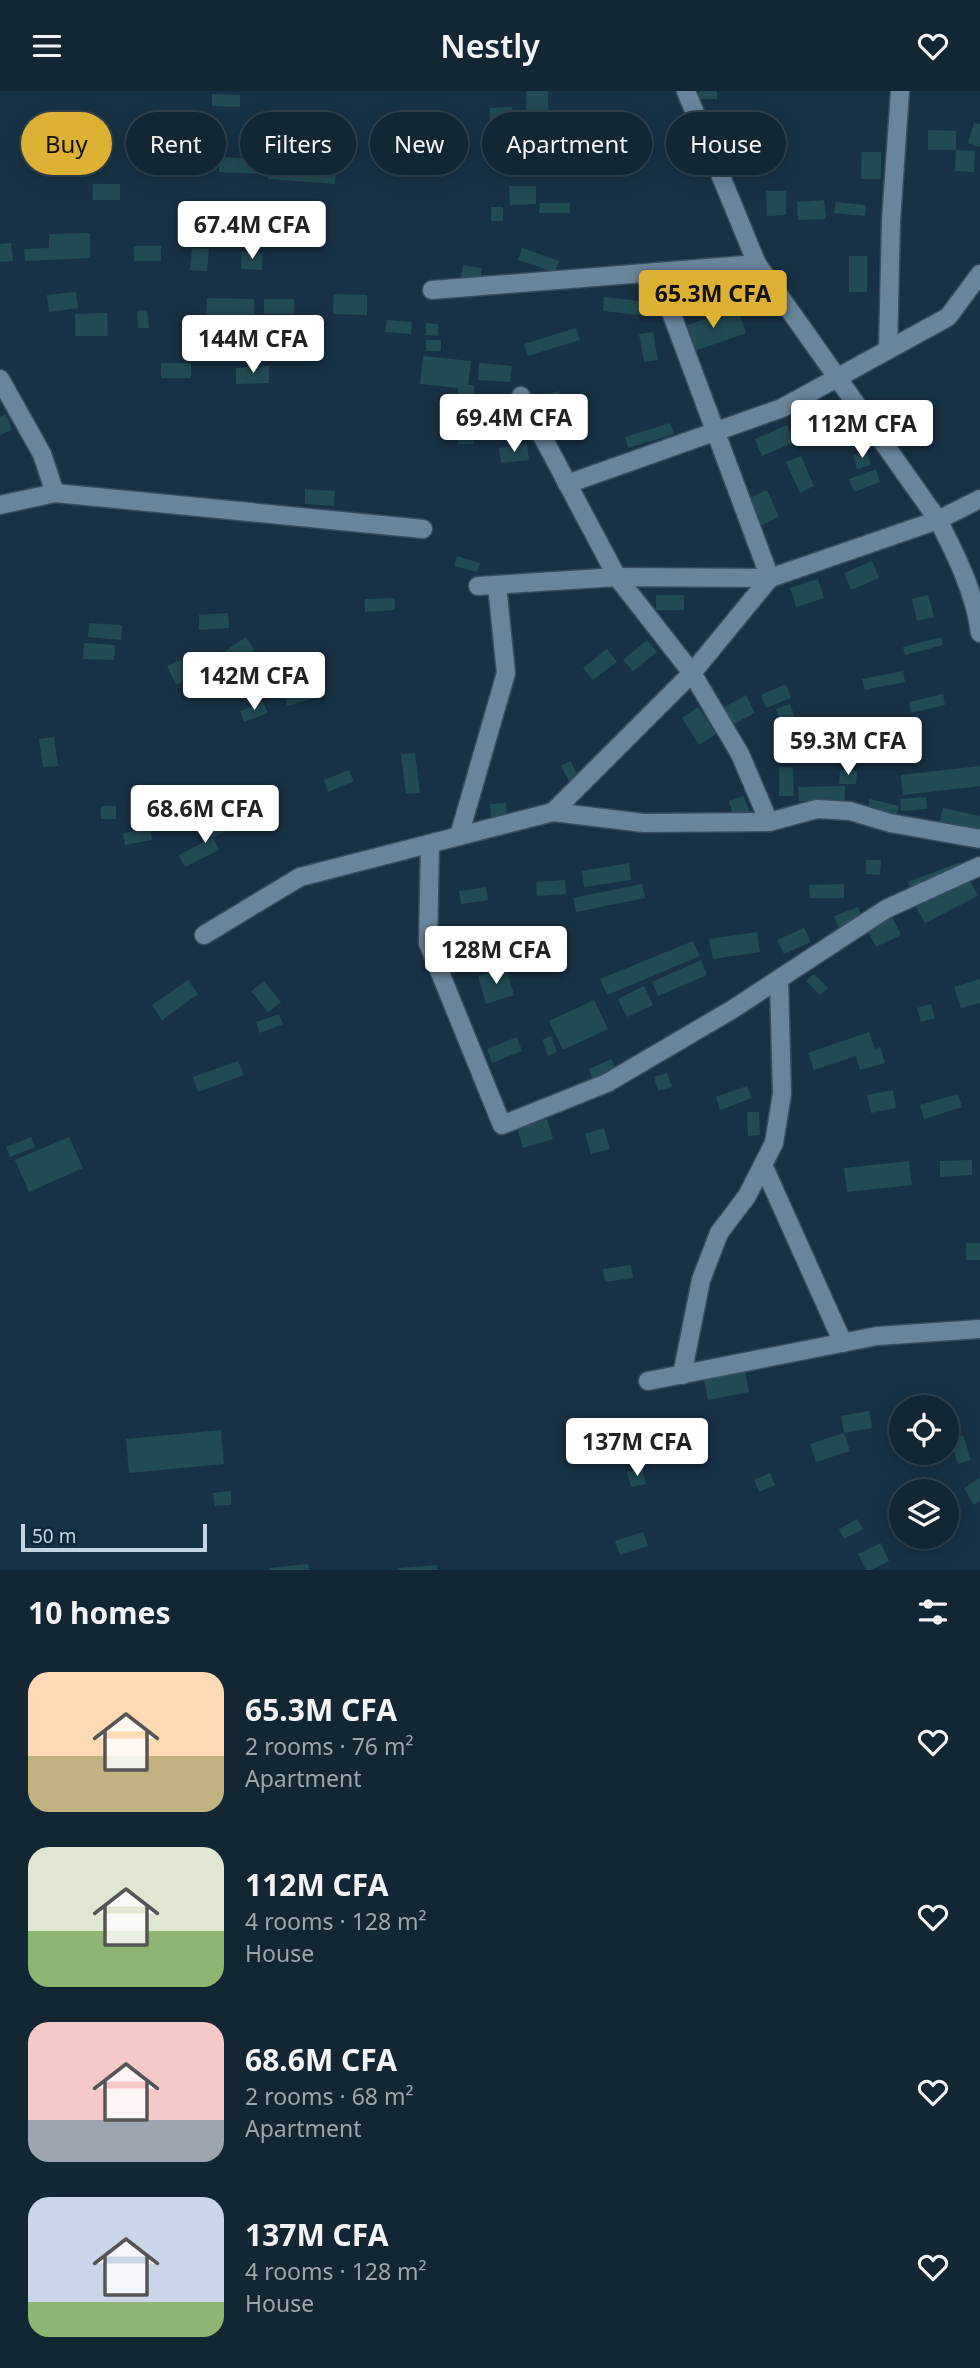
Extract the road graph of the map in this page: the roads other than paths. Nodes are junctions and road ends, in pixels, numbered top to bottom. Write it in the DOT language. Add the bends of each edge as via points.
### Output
graph roads {
  1 [pos="686,91"];
  2 [pos="900,91"];
  3 [pos="757,264"];
  4 [pos="656,272"];
  5 [pos="980,274"];
  6 [pos="432,290"];
  7 [pos="888,350"];
  8 [pos="837,377"];
  9 [pos="0,379"];
  10 [pos="521,396"];
  11 [pos="715,432"];
  12 [pos="567,484"];
  13 [pos="55,492"];
  14 [pos="980,499"];
  15 [pos="0,505"];
  16 [pos="938,520"];
  17 [pos="423,529"];
  18 [pos="617,577"];
  19 [pos="770,578"];
  20 [pos="497,585"];
  21 [pos="478,586"];
  22 [pos="980,633"];
  23 [pos="692,673"];
  24 [pos="554,812"];
  25 [pos="769,822"];
  26 [pos="459,836"];
  27 [pos="980,839"];
  28 [pos="430,843"];
  29 [pos="980,866"];
  30 [pos="204,935"];
  31 [pos="779,979"];
  32 [pos="763,1165"];
  33 [pos="980,1329"];
  34 [pos="842,1343"];
  35 [pos="682,1375"];
  36 [pos="648,1381"];
  1 -- 3 [label="street"];
  2 -- 7 [label="street"];
  3 -- 4 [label="street"];
  3 -- 8 [label="street"];
  4 -- 6 [label="street"];
  4 -- 11 [label="street"];
  5 -- 7 [label="street" via="948,317"];
  7 -- 8 [label="street"];
  8 -- 11 [label="street" via="782,408"];
  8 -- 16 [label="street"];
  9 -- 13 [label="street" via="42,454"];
  10 -- 12 [label="street"];
  11 -- 12 [label="street"];
  11 -- 19 [label="street"];
  12 -- 18 [label="street"];
  13 -- 15 [label="street"];
  13 -- 17 [label="street"];
  14 -- 16 [label="street"];
  16 -- 19 [label="street"];
  16 -- 22 [label="street" via="959,562"];
  18 -- 19 [label="street"];
  18 -- 20 [label="street"];
  18 -- 23 [label="street"];
  19 -- 23 [label="street"];
  20 -- 21 [label="street"];
  20 -- 26 [label="street" via="506,673"];
  23 -- 24 [label="street"];
  23 -- 25 [label="street" via="740,754"];
  24 -- 25 [label="street" via="643,823"];
  24 -- 26 [label="street"];
  25 -- 27 [label="street" via="817,809 850,811"];
  26 -- 28 [label="street"];
  28 -- 30 [label="street" via="300,877"];
  28 -- 31 [label="street" via="428,943 502,1125 607,1083"];
  29 -- 31 [label="street" via="886,909"];
  31 -- 32 [label="street" via="782,1094 774,1143"];
  32 -- 34 [label="street"];
  32 -- 35 [label="street" via="719,1233 701,1280"];
  33 -- 34 [label="street"];
  34 -- 35 [label="street"];
  35 -- 36 [label="street"];
}
